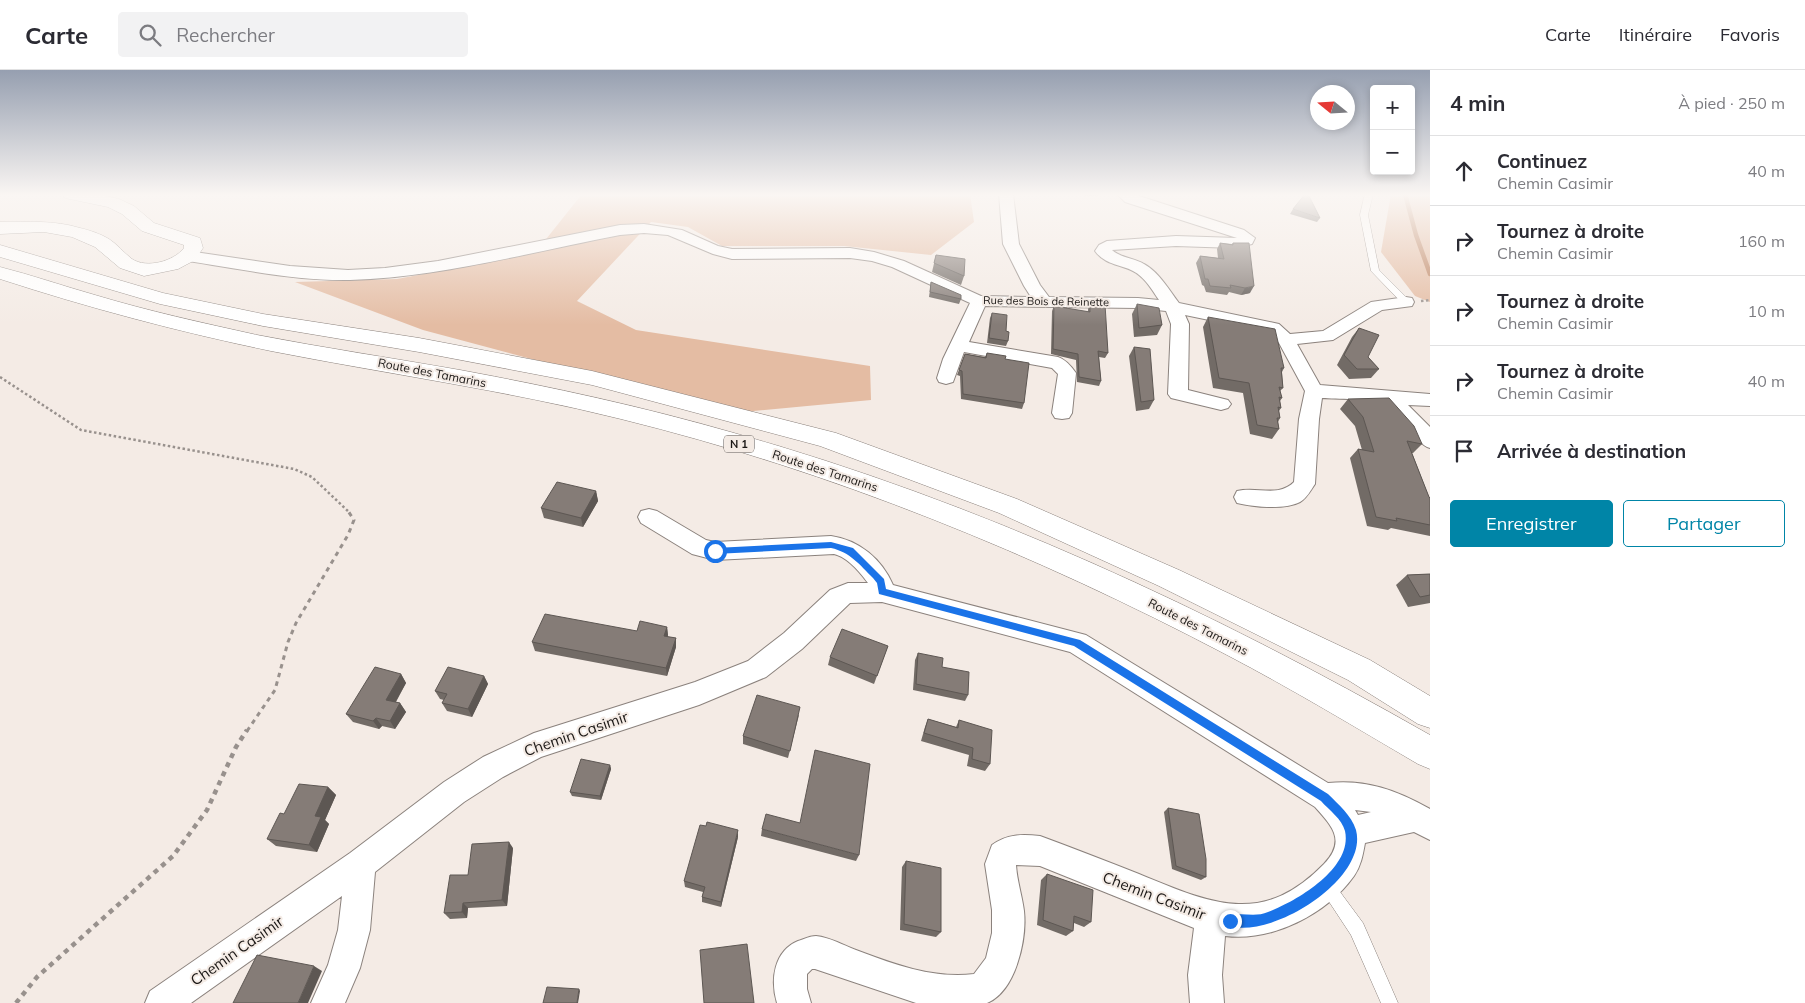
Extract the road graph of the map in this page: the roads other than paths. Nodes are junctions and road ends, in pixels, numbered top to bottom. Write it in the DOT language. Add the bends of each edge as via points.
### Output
graph roads {
  1 [pos="89,238"];
  2 [pos="180,238"];
  3 [pos="582,238"];
  4 [pos="688,238"];
  5 [pos="1010,238"];
  6 [pos="1246,238"];
  7 [pos="1368,238"];
  8 [pos="0,251"];
  9 [pos="188,256"];
  10 [pos="0,273"];
  11 [pos="979,300"];
  12 [pos="1044,302"];
  13 [pos="1406,302"];
  14 [pos="1173,307"];
  15 [pos="1286,340"];
  16 [pos="958,346"];
  17 [pos="946,378"];
  18 [pos="1314,391"];
  19 [pos="1389,398"];
  20 [pos="1430,400"];
  21 [pos="1221,404"];
  22 [pos="1062,413"];
  23 [pos="1430,441"];
  24 [pos="1245,497"];
  25 [pos="649,517"];
  26 [pos="882,592"];
  27 [pos="1430,712"];
  28 [pos="1430,753"];
  29 [pos="1325,798"];
  30 [pos="1423,821"];
  31 [pos="1350,831"];
  32 [pos="361,864"];
  33 [pos="1326,884"];
  34 [pos="1211,918"];
  35 [pos="162,1003"];
  36 [pos="328,1003"];
  37 [pos="794,1003"];
  38 [pos="1207,1003"];
  39 [pos="1390,1003"];
  1 -- 9 [label="main road" via="102,243 127,264 144,270 171,265"];
  2 -- 9 [label="main road" via="193,242 194,248"];
  3 -- 9 [label="street, Rue des Bois de Reinette" via="438,266 348,275 290,271"];
  4 -- 11 [label="street, Rue des Bois de Reinette" via="716,252 732,254 850,253 874,257 898,264"];
  5 -- 12 [label="street" via="1032,286"];
  6 -- 14 [label="street" via="1247,241 1235,243 1176,240 1104,248 1106,255 1148,274"];
  7 -- 13 [label="lane" via="1375,271"];
  8 -- 27 [label="main road, Route des Tamarins / N 1" via="160,298 263,320 592,378 827,439 1008,506 1169,578 1359,670"];
  10 -- 28 [label="main road, Route des Tamarins / N 1" via="128,312 236,337 407,367 621,411 818,466 993,532 1159,606 1355,707"];
  11 -- 12 [label="street, Rue des Bois de Reinette"];
  11 -- 16 [label="street"];
  12 -- 14 [label="street, Rue des Bois de Reinette" via="1138,303"];
  13 -- 15 [label="street" via="1377,306 1326,336"];
  14 -- 15 [label="street, Rue des Bois de Reinette" via="1273,328"];
  14 -- 21 [label="street" via="1180,324 1178,394"];
  15 -- 18 [label="street"];
  16 -- 17 [label="street"];
  16 -- 22 [label="street" via="1058,363 1067,373"];
  18 -- 19 [label="street"];
  18 -- 24 [label="street" via="1304,484 1293,496 1270,499"];
  19 -- 20 [label="street"];
  19 -- 23 [label="street"];
  25 -- 26 [label="street" via="700,548 715,551 842,547 850,550 876,576 881,582"];
  26 -- 29 [label="street, Chemin Casimir" via="1077,643"];
  26 -- 32 [label="street, Chemin Casimir" via="848,593 838,597 793,641 757,669 698,693 534,746 493,767 454,792"];
  29 -- 30 [label="street" via="1365,796 1389,802"];
  29 -- 31 [label="street, Chemin Casimir" via="1345,818"];
  30 -- 31 [label="street"];
  31 -- 33 [label="street, Chemin Casimir" via="1351,843 1346,862"];
  32 -- 35 [label="street, Chemin Casimir"];
  32 -- 36 [label="street" via="354,930 344,968"];
  33 -- 34 [label="street, Chemin Casimir" via="1307,899 1268,918 1250,922"];
  33 -- 39 [label="lane" via="1357,930"];
  34 -- 37 [label="street, Chemin Casimir" via="1040,851 1014,849 1001,859 999,868 1009,934 1004,956 996,975 980,990 956,992 918,987 826,955 808,952 793,965 790,973"];
  34 -- 38 [label="street" via="1205,975"];
}
